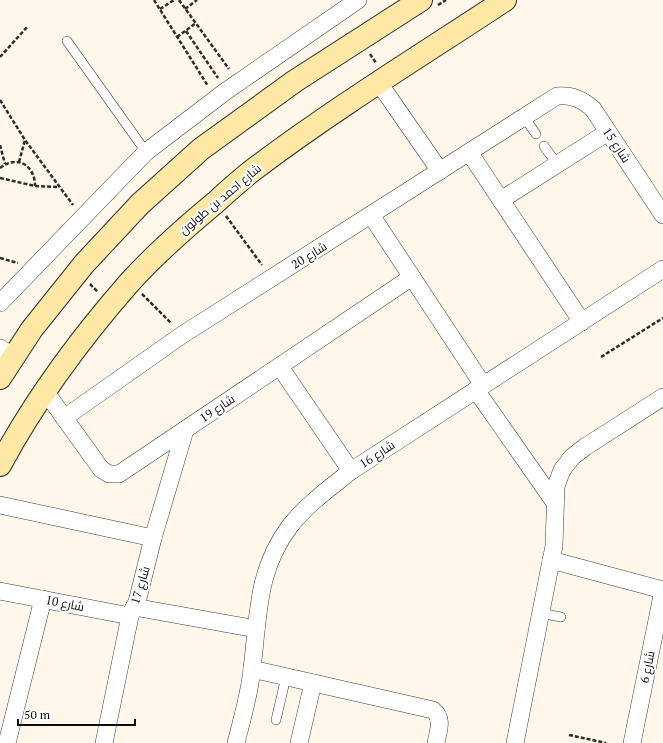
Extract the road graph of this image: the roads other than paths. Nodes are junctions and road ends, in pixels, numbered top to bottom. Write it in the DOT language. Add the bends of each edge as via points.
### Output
graph roads {
  1 [pos="358,0"];
  2 [pos="505,0"];
  3 [pos="427,4"];
  4 [pos="67,41"];
  5 [pos="383,81"];
  6 [pos="557,96"];
  7 [pos="524,117"];
  8 [pos="608,132"];
  9 [pos="536,134"];
  10 [pos="544,146"];
  11 [pos="146,152"];
  12 [pos="469,152"];
  13 [pos="557,164"];
  14 [pos="440,171"];
  15 [pos="501,200"];
  16 [pos="371,215"];
  17 [pos="663,215"];
  18 [pos="663,269"];
  19 [pos="412,277"];
  20 [pos="0,303"];
  21 [pos="582,322"];
  22 [pos="7,352"];
  23 [pos="280,366"];
  24 [pos="0,378"];
  25 [pos="480,388"];
  26 [pos="45,390"];
  27 [pos="663,397"];
  28 [pos="64,418"];
  29 [pos="185,430"];
  30 [pos="0,465"];
  31 [pos="351,471"];
  32 [pos="555,503"];
  33 [pos="0,505"];
  34 [pos="153,538"];
  35 [pos="552,560"];
  36 [pos="0,590"];
  37 [pos="663,590"];
  38 [pos="43,599"];
  39 [pos="132,612"];
  40 [pos="540,613"];
  41 [pos="561,617"];
  42 [pos="256,629"];
  43 [pos="659,630"];
  44 [pos="252,670"];
  45 [pos="286,677"];
  46 [pos="313,683"];
  47 [pos="276,720"];
  48 [pos="7,743"];
  49 [pos="104,743"];
  50 [pos="236,743"];
  51 [pos="299,743"];
  52 [pos="436,743"];
  53 [pos="515,743"];
  54 [pos="632,743"];
  1 -- 11 [label="street" via="228,85"];
  2 -- 5 [label="street, شارع احمد بن طولون"];
  3 -- 22 [label="street" via="361,39 296,81 201,149 140,204 77,273 32,329"];
  4 -- 11 [label="lane"];
  5 -- 14 [label="street"];
  5 -- 26 [label="street, شارع احمد بن طولون" via="252,171 186,226 130,282"];
  6 -- 7 [label="street, شارع 20"];
  6 -- 8 [label="street, شارع 15" via="573,97 587,104"];
  7 -- 9 [label="lane"];
  7 -- 12 [label="street, شارع 20"];
  8 -- 13 [label="street"];
  8 -- 17 [label="street, شارع 15"];
  10 -- 13 [label="lane"];
  11 -- 20 [label="street"];
  12 -- 14 [label="street, شارع 20"];
  12 -- 15 [label="street"];
  13 -- 15 [label="street"];
  14 -- 16 [label="street, شارع 20"];
  15 -- 21 [label="street"];
  16 -- 19 [label="street"];
  16 -- 28 [label="street, شارع 20" via="182,335"];
  18 -- 21 [label="street, شارع 16"];
  19 -- 23 [label="street, شارع 19"];
  19 -- 25 [label="street"];
  21 -- 25 [label="street, شارع 16"];
  22 -- 24 [label="street"];
  23 -- 29 [label="street, شارع 19"];
  23 -- 31 [label="street"];
  25 -- 31 [label="street, شارع 16"];
  25 -- 32 [label="street"];
  26 -- 28 [label="street, شارع 19"];
  26 -- 30 [label="street, شارع احمد بن طولون"];
  27 -- 32 [label="street" via="572,456 562,470 556,486"];
  28 -- 29 [label="street, شارع 19" via="101,469 114,475 123,472"];
  29 -- 34 [label="street, شارع 17"];
  31 -- 42 [label="street, شارع 16" via="304,510 278,545 262,585"];
  32 -- 35 [label="street"];
  33 -- 34 [label="street"];
  34 -- 39 [label="street, شارع 17" via="138,599"];
  35 -- 37 [label="street"];
  35 -- 40 [label="street"];
  36 -- 38 [label="street, شارع 10"];
  37 -- 43 [label="street, شارع 6"];
  38 -- 39 [label="street, شارع 10"];
  38 -- 48 [label="street"];
  39 -- 42 [label="street, شارع 10"];
  39 -- 49 [label="street, شارع 17"];
  40 -- 41 [label="lane"];
  40 -- 53 [label="street"];
  42 -- 44 [label="street, شارع 16"];
  43 -- 54 [label="street, شارع 6"];
  44 -- 45 [label="street"];
  44 -- 50 [label="street, شارع 16"];
  45 -- 46 [label="street"];
  45 -- 47 [label="lane"];
  46 -- 51 [label="street"];
  46 -- 52 [label="street" via="432,710 439,716 440,721"];
}
